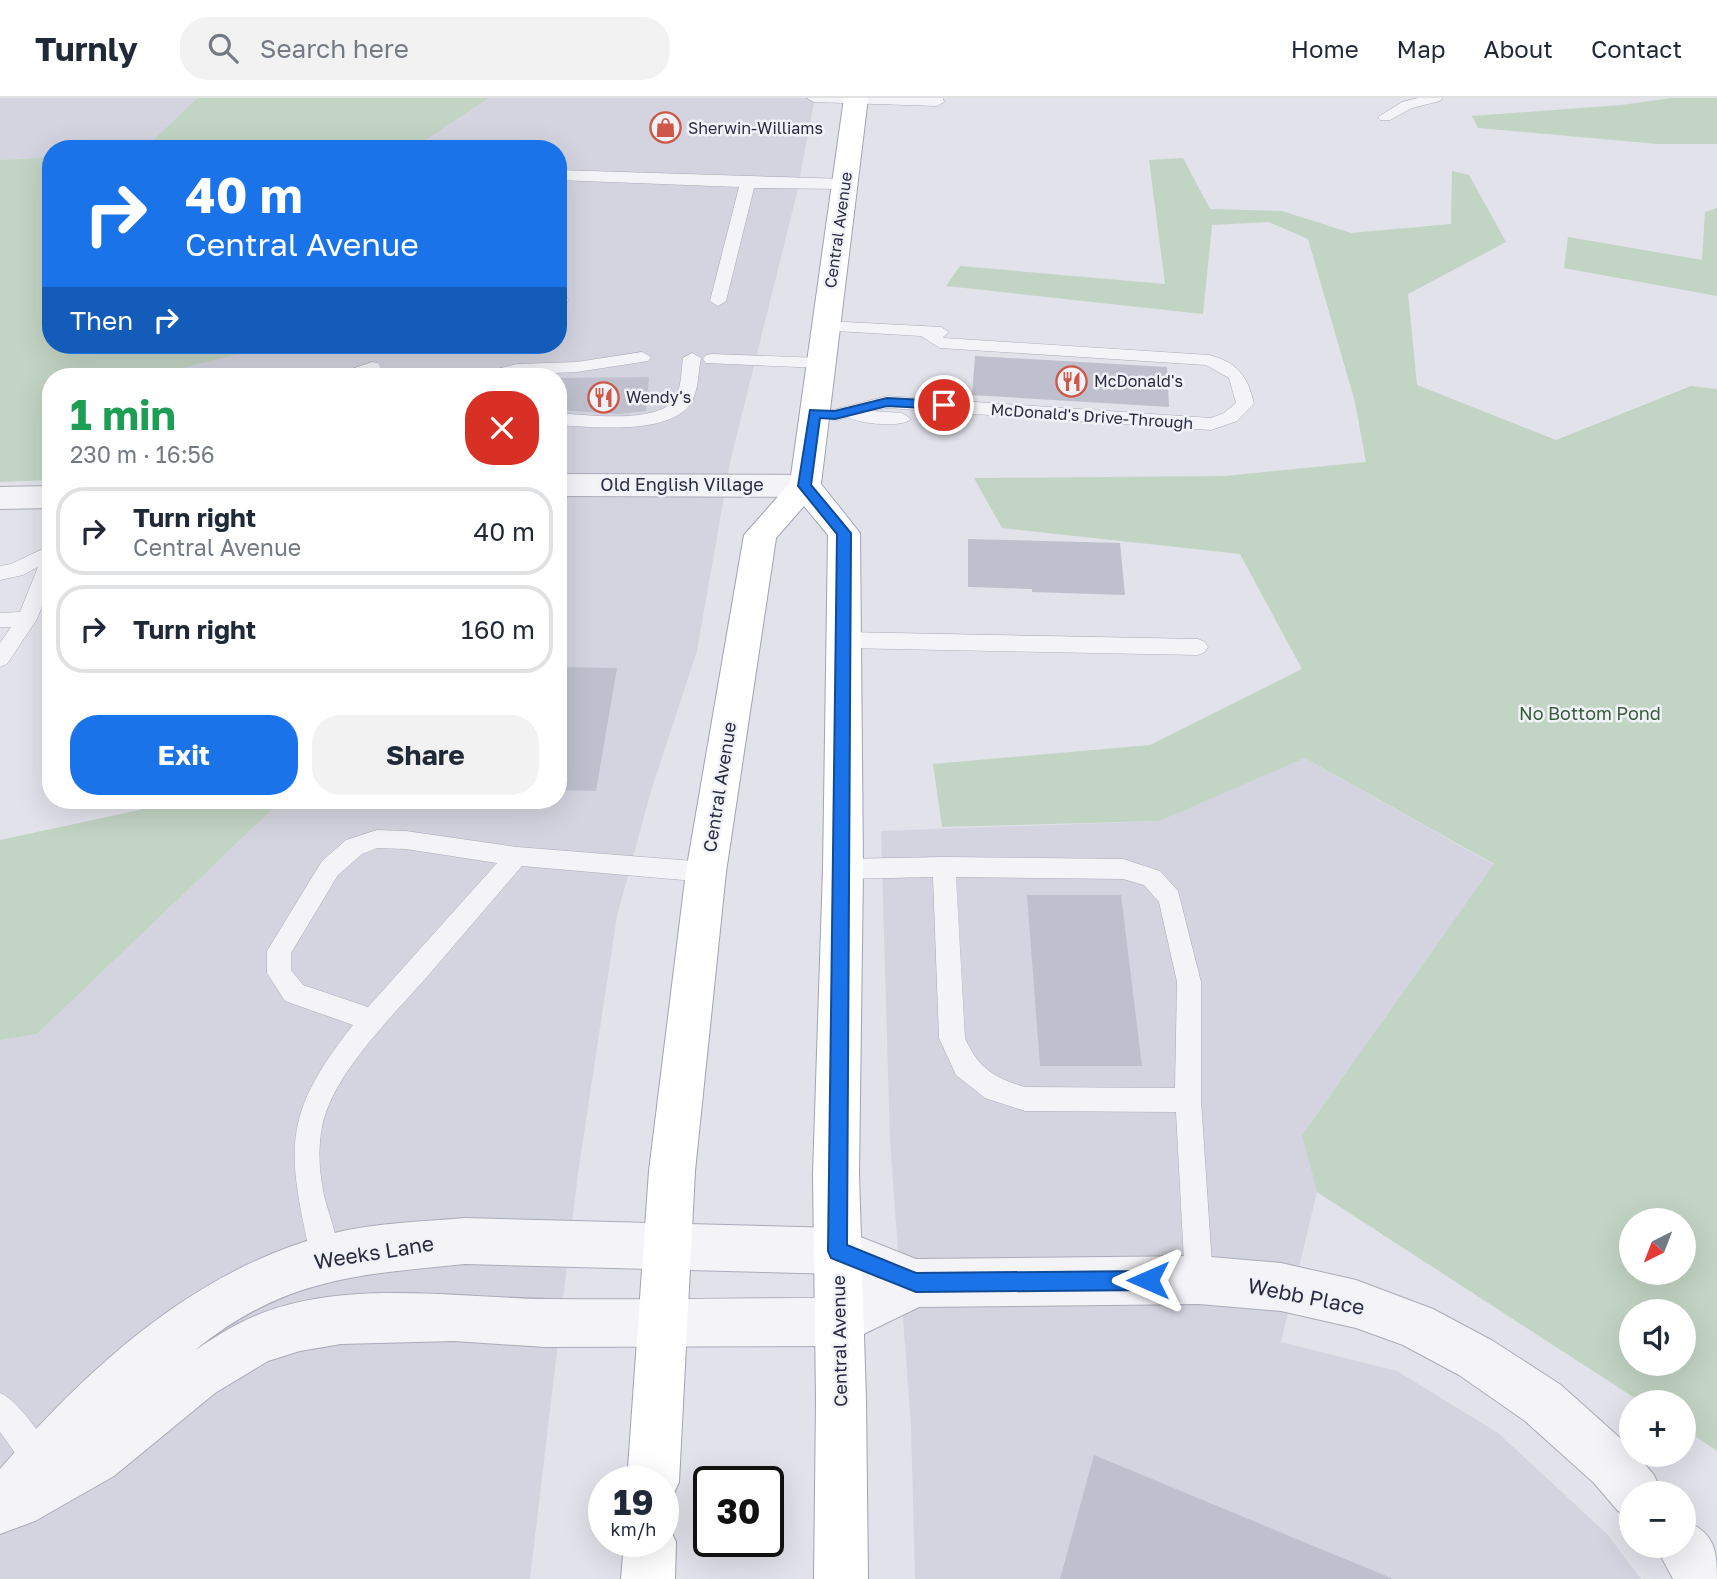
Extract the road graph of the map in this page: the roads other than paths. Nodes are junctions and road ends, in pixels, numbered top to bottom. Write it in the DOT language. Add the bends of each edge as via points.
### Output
graph roads {
  1 [pos="814,98"];
  2 [pos="936,98"];
  3 [pos="1435,98"];
  4 [pos="855,99"];
  5 [pos="1385,117"];
  6 [pos="567,174"];
  7 [pos="748,183"];
  8 [pos="845,184"];
  9 [pos="718,300"];
  10 [pos="826,326"];
  11 [pos="925,331"];
  12 [pos="1059,341"];
  13 [pos="642,358"];
  14 [pos="692,358"];
  15 [pos="712,359"];
  16 [pos="821,363"];
  17 [pos="547,368"];
  18 [pos="825,414"];
  19 [pos="658,418"];
  20 [pos="567,419"];
  21 [pos="902,419"];
  22 [pos="567,432"];
  23 [pos="567,485"];
  24 [pos="805,486"];
  25 [pos="42,497"];
  26 [pos="0,498"];
  27 [pos="42,556"];
  28 [pos="0,573"];
  29 [pos="42,582"];
  30 [pos="27,619"];
  31 [pos="0,620"];
  32 [pos="844,640"];
  33 [pos="1198,647"];
  34 [pos="0,659"];
  35 [pos="517,856"];
  36 [pos="944,867"];
  37 [pos="843,869"];
  38 [pos="706,872"];
  39 [pos="373,1020"];
  40 [pos="1188,1100"];
  41 [pos="667,1247"];
  42 [pos="838,1251"];
  43 [pos="325,1258"];
  44 [pos="1199,1280"];
  45 [pos="916,1283"];
  46 [pos="663,1322"];
  47 [pos="839,1322"];
  48 [pos="0,1408"];
  49 [pos="40,1461"];
  50 [pos="654,1466"];
  51 [pos="1626,1481"];
  52 [pos="0,1510"];
  53 [pos="649,1557"];
  54 [pos="1690,1558"];
  55 [pos="648,1579"];
  56 [pos="841,1579"];
  57 [pos="1705,1579"];
  1 -- 4 [label="lane"];
  2 -- 4 [label="lane" via="937,102"];
  3 -- 5 [label="lane"];
  4 -- 8 [label="main road, Central Avenue"];
  6 -- 7 [label="lane"];
  7 -- 8 [label="lane"];
  7 -- 9 [label="lane"];
  8 -- 10 [label="main road, Central Avenue"];
  10 -- 11 [label="lane"];
  10 -- 16 [label="main road, Central Avenue"];
  11 -- 12 [label="lane"];
  11 -- 18 [label="lane, McDonald's Drive-Through" via="940,343 1209,360 1236,373 1245,404 1232,416 1211,424 887,402"];
  13 -- 17 [label="lane"];
  14 -- 19 [label="lane" via="683,402 671,414"];
  15 -- 16 [label="lane"];
  16 -- 18 [label="main road, Central Avenue"];
  18 -- 21 [label="lane"];
  18 -- 24 [label="main road, Central Avenue"];
  19 -- 20 [label="lane"];
  19 -- 22 [label="lane"];
  23 -- 24 [label="street, Old English Village"];
  24 -- 32 [label="main road, Central Avenue" via="844,533"];
  24 -- 38 [label="main road, Central Avenue" via="760,535"];
  25 -- 26 [label="street"];
  27 -- 28 [label="lane"];
  29 -- 30 [label="lane"];
  30 -- 31 [label="lane"];
  30 -- 34 [label="lane"];
  32 -- 33 [label="lane"];
  32 -- 37 [label="main road, Central Avenue"];
  35 -- 38 [label="lane"];
  35 -- 39 [label="lane"];
  35 -- 39 [label="lane" via="377,839 354,847 330,869 278,951 279,974 295,993"];
  36 -- 37 [label="lane"];
  36 -- 40 [label="lane" via="952,1038 965,1067 994,1090 1025,1099"];
  36 -- 40 [label="lane" via="1097,867 1152,878 1170,898 1189,982"];
  37 -- 42 [label="main road, Central Avenue"];
  38 -- 41 [label="main road, Central Avenue"];
  39 -- 43 [label="lane" via="316,1103 306,1146"];
  40 -- 44 [label="lane"];
  41 -- 42 [label="street, Weeks Lane"];
  41 -- 43 [label="street, Weeks Lane" via="465,1241"];
  41 -- 46 [label="main road, Central Avenue"];
  42 -- 45 [label="street, Webb Place"];
  42 -- 47 [label="main road, Central Avenue"];
  43 -- 49 [label="street, Weeks Lane" via="275,1274 184,1328 141,1362"];
  44 -- 45 [label="street, Webb Place"];
  44 -- 51 [label="street, Webb Place" via="1294,1290 1356,1304 1416,1326 1476,1357 1543,1403"];
  45 -- 47 [label="street, Webb Place"];
  46 -- 47 [label="street, Webb Place"];
  46 -- 50 [label="main road, Central Avenue"];
  46 -- 52 [label="street, Weeks Lane" via="513,1322 454,1317 341,1320 300,1327 257,1340 210,1369 96,1458"];
  47 -- 56 [label="main road, Central Avenue"];
  48 -- 49 [label="lane"];
  49 -- 52 [label="street, Weeks Lane"];
  53 -- 55 [label="main road"];
  54 -- 57 [label="street"];
}
